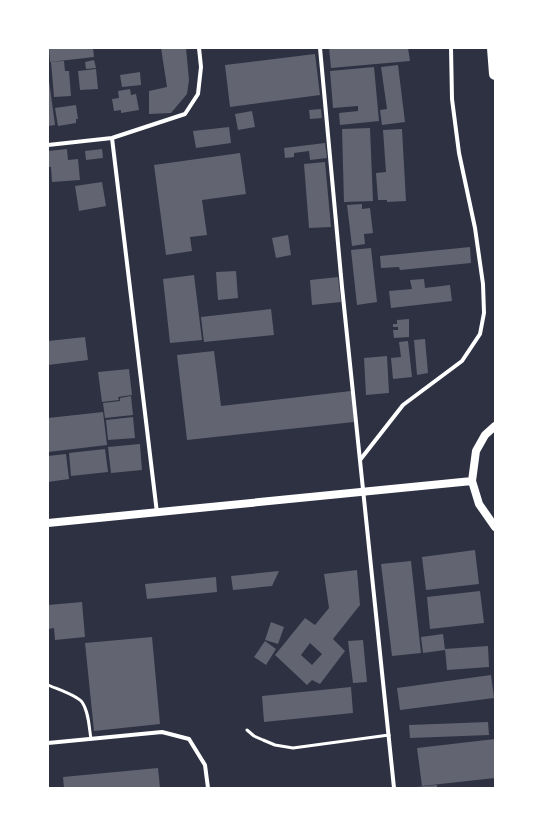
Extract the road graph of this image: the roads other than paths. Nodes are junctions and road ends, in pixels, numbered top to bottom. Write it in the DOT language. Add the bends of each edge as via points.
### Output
graph roads {
  1 [pos="199,48"];
  2 [pos="320,48"];
  3 [pos="451,48"];
  4 [pos="492,48"];
  5 [pos="495,74"];
  6 [pos="112,138"];
  7 [pos="48,145"];
  8 [pos="495,426"];
  9 [pos="360,460"];
  10 [pos="472,481"];
  11 [pos="363,492"];
  12 [pos="158,513"];
  13 [pos="48,523"];
  14 [pos="495,527"];
  15 [pos="48,685"];
  16 [pos="247,730"];
  17 [pos="389,735"];
  18 [pos="91,739"];
  19 [pos="48,743"];
  20 [pos="208,788"];
  21 [pos="394,788"];
  1 -- 6 [label="street" via="201,67 198,94 185,114"];
  2 -- 9 [label="street"];
  3 -- 9 [label="street" via="452,99 459,153 483,284 484,313 480,334 462,361 403,405"];
  4 -- 5 [label="highway"];
  6 -- 7 [label="street"];
  6 -- 12 [label="street"];
  8 -- 10 [label="main road" via="485,434 476,451"];
  9 -- 11 [label="street"];
  10 -- 11 [label="main road"];
  10 -- 14 [label="main road" via="479,504"];
  11 -- 12 [label="main road"];
  11 -- 17 [label="street"];
  12 -- 13 [label="main road"];
  15 -- 18 [label="lane" via="82,702"];
  16 -- 17 [label="lane" via="275,745 293,748"];
  17 -- 21 [label="street"];
  18 -- 19 [label="street"];
  18 -- 20 [label="street" via="162,732 189,739 205,765"];
}
